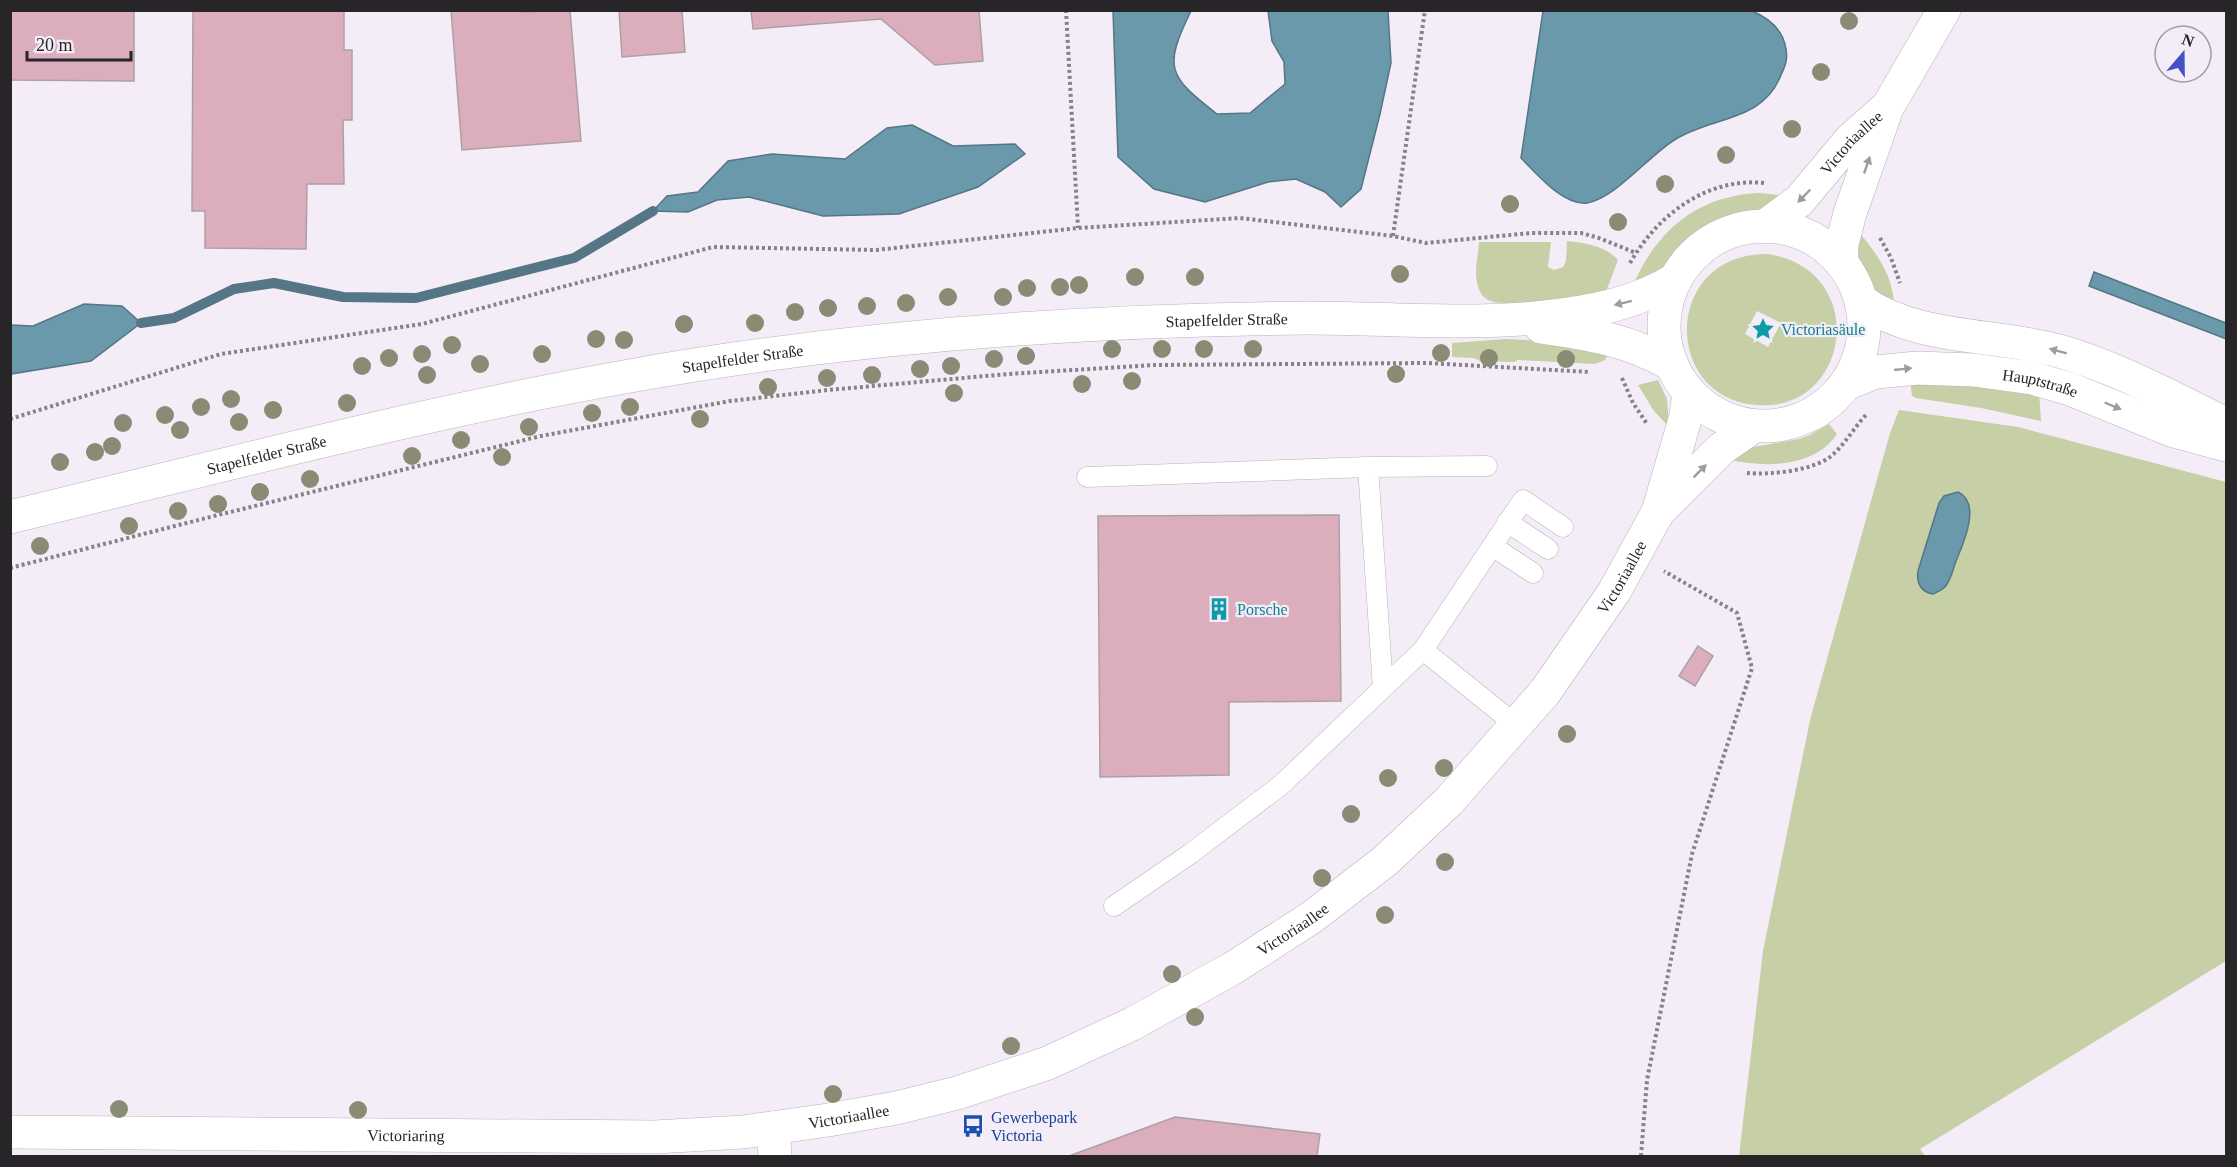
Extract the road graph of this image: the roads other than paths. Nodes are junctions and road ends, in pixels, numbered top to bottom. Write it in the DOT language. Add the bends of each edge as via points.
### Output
graph roads {
  1 [pos="1944,10"];
  2 [pos="1887,108"];
  3 [pos="1764,226"];
  4 [pos="1841,262"];
  5 [pos="1676,279"];
  6 [pos="1861,301"];
  7 [pos="1492,321"];
  8 [pos="1672,365"];
  9 [pos="1846,384"];
  10 [pos="1689,393"];
  11 [pos="2226,424"];
  12 [pos="1754,426"];
  13 [pos="2226,445"];
  14 [pos="1487,466"];
  15 [pos="1368,467"];
  16 [pos="1087,477"];
  17 [pos="1658,512"];
  18 [pos="10,517"];
  19 [pos="1508,522"];
  20 [pos="1563,527"];
  21 [pos="1492,546"];
  22 [pos="1548,549"];
  23 [pos="1533,573"];
  24 [pos="1424,650"];
  25 [pos="1383,688"];
  26 [pos="1516,725"];
  27 [pos="1114,906"];
  28 [pos="10,1132"];
  29 [pos="774,1142"];
  1 -- 2 [label="street, Victoriaallee"];
  2 -- 3 [label="street, Victoriaallee, one-way" via="1851,139 1799,201"];
  4 -- 2 [label="street, Victoriaallee, one-way" via="1850,213"];
  3 -- 4 [label="street" via="1806,235"];
  3 -- 5 [label="street" via="1733,231 1713,241 1689,260"];
  4 -- 6 [label="street"];
  5 -- 7 [label="street, Stapelfelder Straße, one-way" via="1652,294 1610,306"];
  5 -- 8 [label="street" via="1664,322"];
  6 -- 9 [label="street" via="1865,324 1862,348"];
  11 -- 6 [label="street, Hauptstraße, one-way" via="2129,375 2086,359 2027,344 1936,331 1888,317"];
  7 -- 8 [label="street, Stapelfelder Straße" via="1604,337 1645,350"];
  7 -- 18 [label="street, Stapelfelder Straße" via="1334,318 1102,322 876,341 769,355 625,377 478,406"];
  8 -- 10 [label="street"];
  9 -- 12 [label="street" via="1825,406 1806,417 1784,425"];
  9 -- 13 [label="street, Hauptstraße, one-way" via="1876,372 1917,368 2032,378 2070,389 2171,430"];
  10 -- 12 [label="street" via="1722,417"];
  10 -- 17 [label="street, Victoriaallee"];
  17 -- 12 [label="street, Victoriaallee, one-way" via="1721,449"];
  14 -- 15 [label="lane"];
  15 -- 16 [label="lane"];
  15 -- 25 [label="lane"];
  17 -- 26 [label="street, Victoriaallee" via="1614,592 1545,692"];
  19 -- 20 [label="lane" via="1522,500"];
  19 -- 21 [label="lane"];
  19 -- 22 [label="lane"];
  21 -- 23 [label="lane"];
  21 -- 24 [label="lane"];
  24 -- 25 [label="lane"];
  24 -- 26 [label="lane"];
  25 -- 27 [label="lane" via="1281,785"];
  26 -- 29 [label="street, Victoriaallee" via="1449,801 1367,875 1312,917 1233,968 1132,1024 1048,1062 957,1093"];
  28 -- 29 [label="street, Victoriaring" via="655,1137 742,1132"];
}
